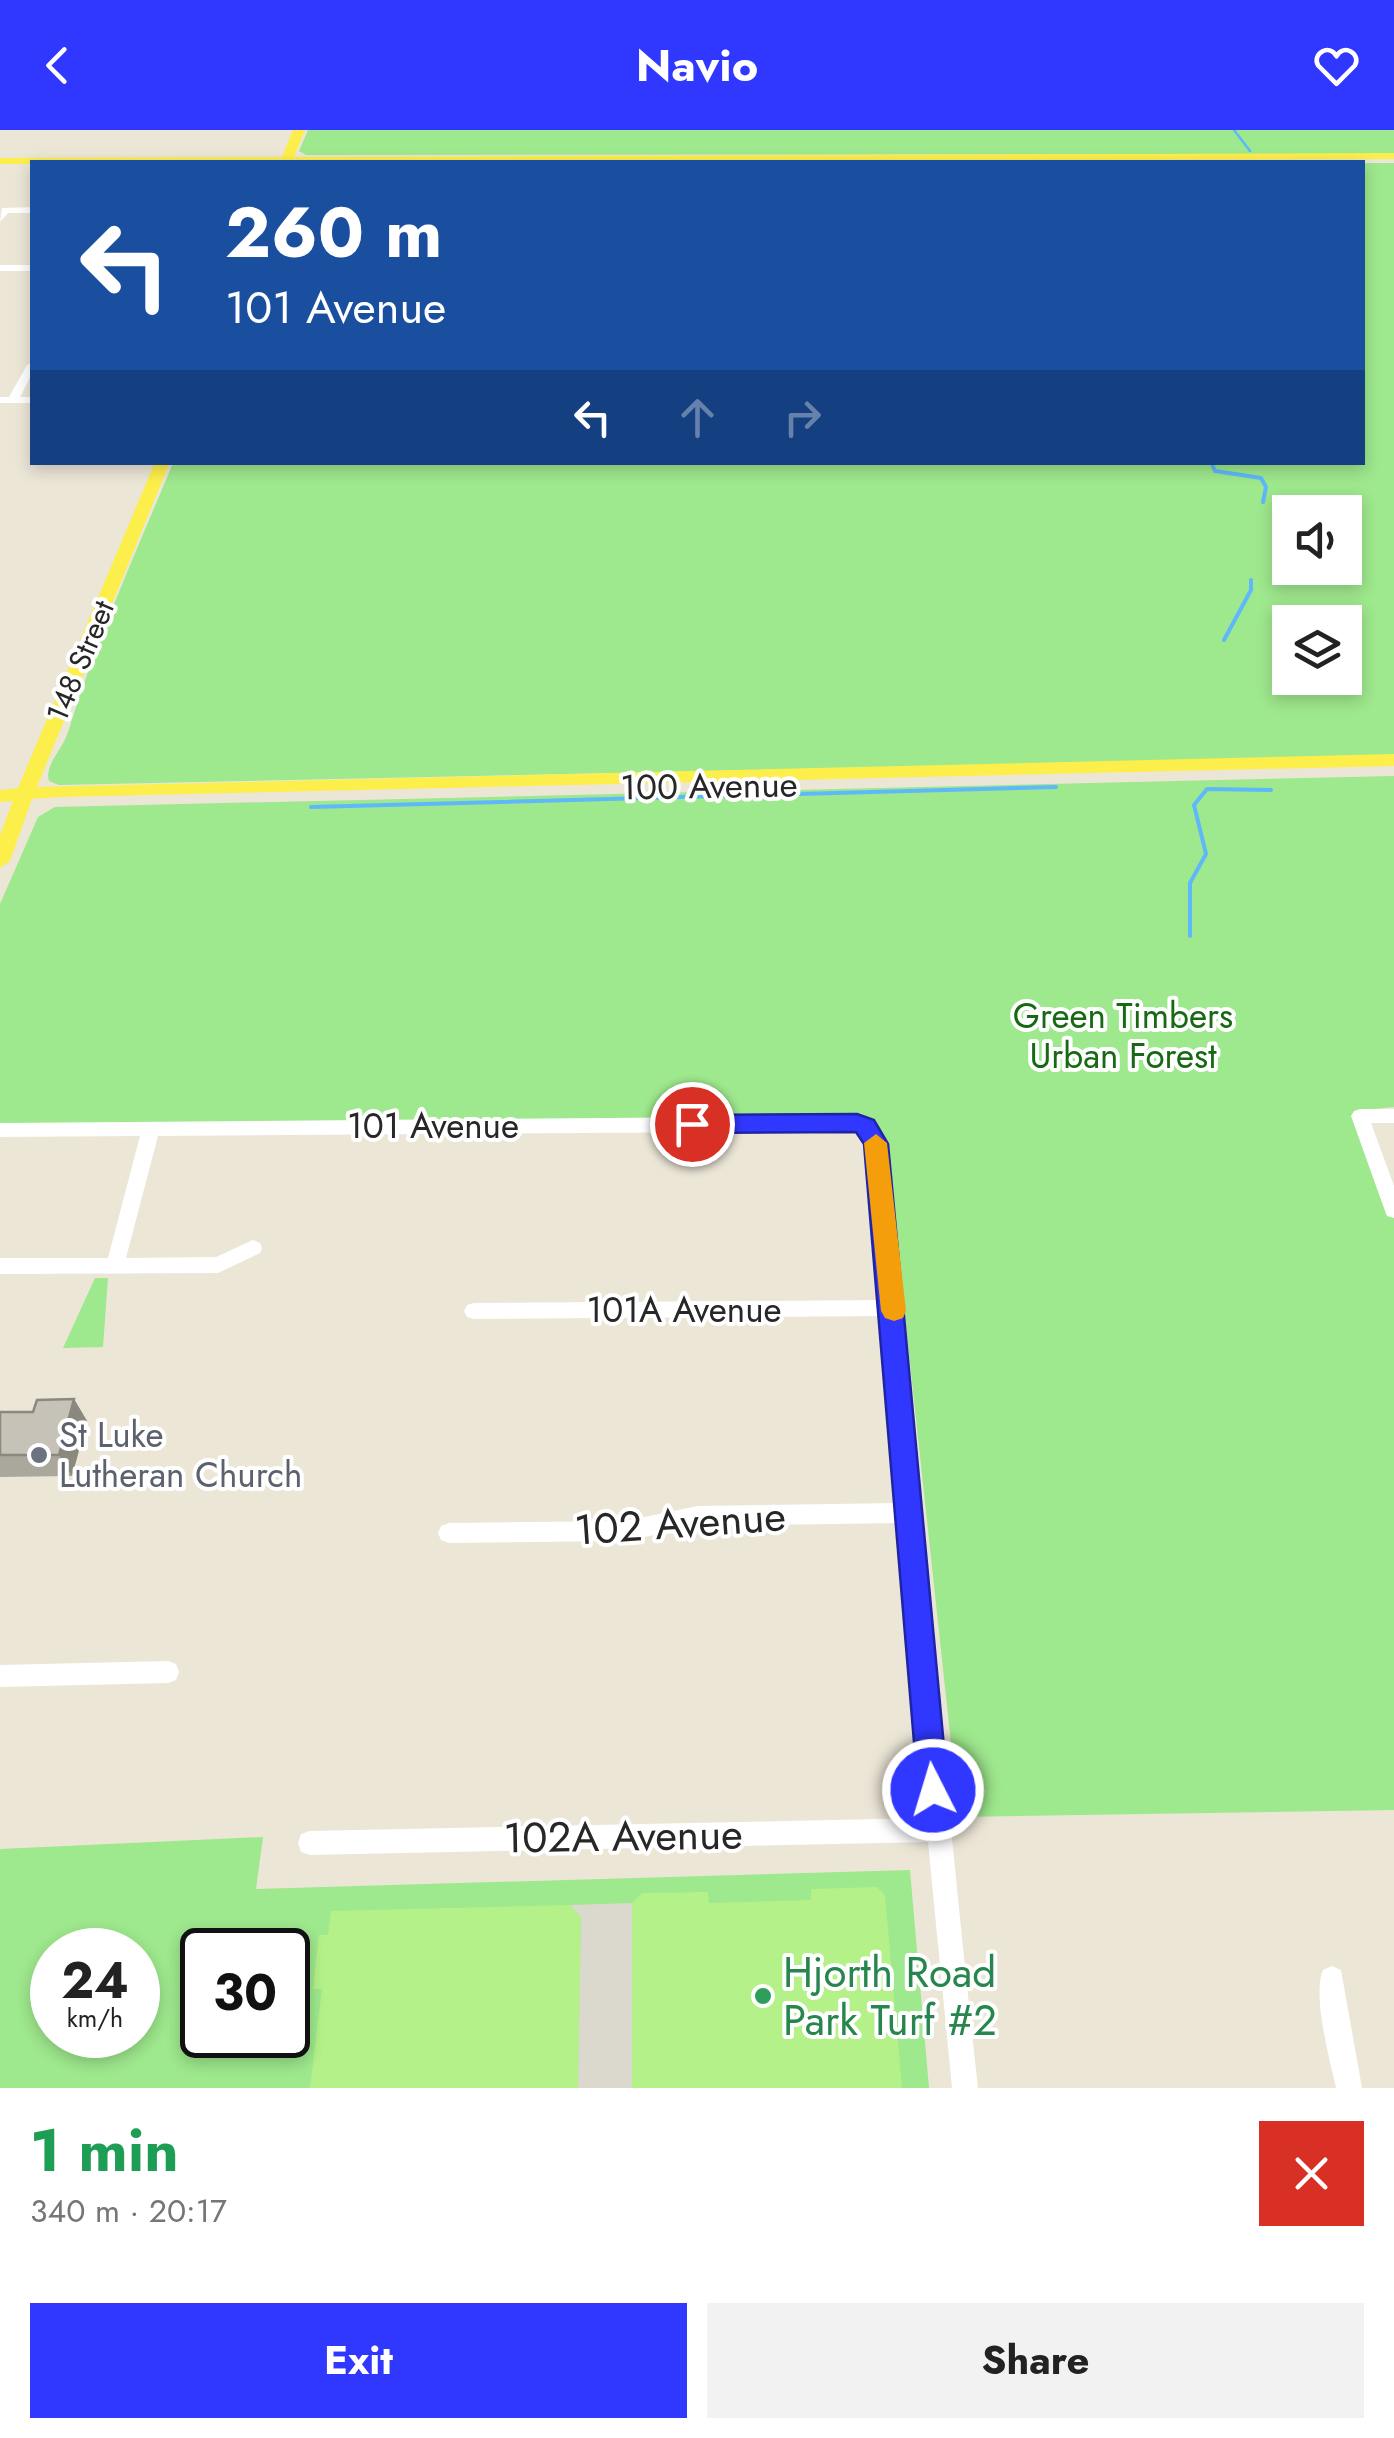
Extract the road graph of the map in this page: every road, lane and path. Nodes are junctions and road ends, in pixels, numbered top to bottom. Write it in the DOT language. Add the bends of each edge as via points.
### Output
graph roads {
  1 [pos="299,130"];
  2 [pos="1394,159"];
  3 [pos="30,160"];
  4 [pos="43,160"];
  5 [pos="287,160"];
  6 [pos="1188,160"];
  7 [pos="0,161"];
  8 [pos="30,210"];
  9 [pos="0,219"];
  10 [pos="0,268"];
  11 [pos="30,268"];
  12 [pos="30,368"];
  13 [pos="6,400"];
  14 [pos="162,465"];
  15 [pos="1394,760"];
  16 [pos="1394,771"];
  17 [pos="0,796"];
  18 [pos="24,796"];
  19 [pos="0,861"];
  20 [pos="1394,1116"];
  21 [pos="150,1128"];
  22 [pos="0,1130"];
  23 [pos="1394,1211"];
  24 [pos="252,1248"];
  25 [pos="0,1266"];
  26 [pos="115,1266"];
  27 [pos="894,1308"];
  28 [pos="474,1311"];
  29 [pos="910,1513"];
  30 [pos="449,1533"];
  31 [pos="168,1672"];
  32 [pos="0,1676"];
  33 [pos="936,1830"];
  34 [pos="310,1843"];
  35 [pos="1332,1979"];
  36 [pos="964,2088"];
  37 [pos="1349,2088"];
  1 -- 5 [label="main road"];
  2 -- 5 [label="main road"];
  2 -- 6 [label="main road"];
  3 -- 7 [label="main road"];
  4 -- 5 [label="main road"];
  8 -- 9 [label="street" via="6,210"];
  10 -- 11 [label="street"];
  12 -- 13 [label="street"];
  14 -- 18 [label="main road, 148 Street"];
  15 -- 18 [label="main road, 100 Avenue"];
  16 -- 18 [label="main road, 100 Avenue" via="57,801"];
  17 -- 18 [label="main road, 100 Avenue"];
  18 -- 19 [label="main road, 148 Street"];
  20 -- 23 [label="street" via="1360,1116"];
  21 -- 22 [label="street, 101 Avenue"];
  21 -- 26 [label="street"];
  21 -- 27 [label="street, 101 Avenue" via="857,1123 876,1144"];
  24 -- 26 [label="street" via="218,1265"];
  25 -- 26 [label="street"];
  27 -- 28 [label="street, 101A Avenue"];
  27 -- 29 [label="street"];
  29 -- 30 [label="street, 102 Avenue" via="698,1516 625,1531"];
  29 -- 33 [label="street"];
  31 -- 32 [label="street"];
  33 -- 34 [label="street, 102A Avenue"];
  33 -- 36 [label="street"];
  35 -- 37 [label="street"];
}
